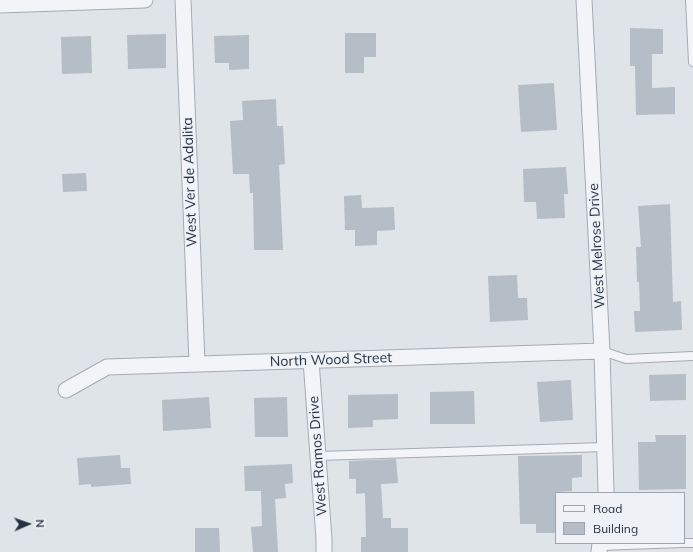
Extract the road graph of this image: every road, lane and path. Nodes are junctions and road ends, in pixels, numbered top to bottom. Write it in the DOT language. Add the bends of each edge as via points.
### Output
graph roads {
  1 [pos="145,0"];
  2 [pos="183,0"];
  3 [pos="584,0"];
  4 [pos="690,0"];
  5 [pos="0,5"];
  6 [pos="693,62"];
  7 [pos="602,351"];
  8 [pos="693,356"];
  9 [pos="311,360"];
  10 [pos="197,364"];
  11 [pos="66,390"];
  12 [pos="605,448"];
  13 [pos="318,456"];
  14 [pos="606,492"];
  15 [pos="662,544"];
  16 [pos="600,547"];
  17 [pos="324,552"];
  1 -- 5 [label="street"];
  2 -- 10 [label="street, West Ver de Adalita"];
  3 -- 7 [label="street, West Melrose Drive"];
  4 -- 6 [label="lane"];
  7 -- 8 [label="lane" via="626,359"];
  7 -- 9 [label="street, North Wood Street"];
  7 -- 12 [label="street, West Melrose Drive"];
  9 -- 10 [label="street, North Wood Street"];
  9 -- 13 [label="street, West Ramos Drive"];
  10 -- 11 [label="street, North Wood Street" via="107,367"];
  12 -- 13 [label="lane"];
  12 -- 14 [label="street, West Melrose Drive"];
  13 -- 17 [label="street, West Ramos Drive"];
  15 -- 16 [label="lane"];
}
